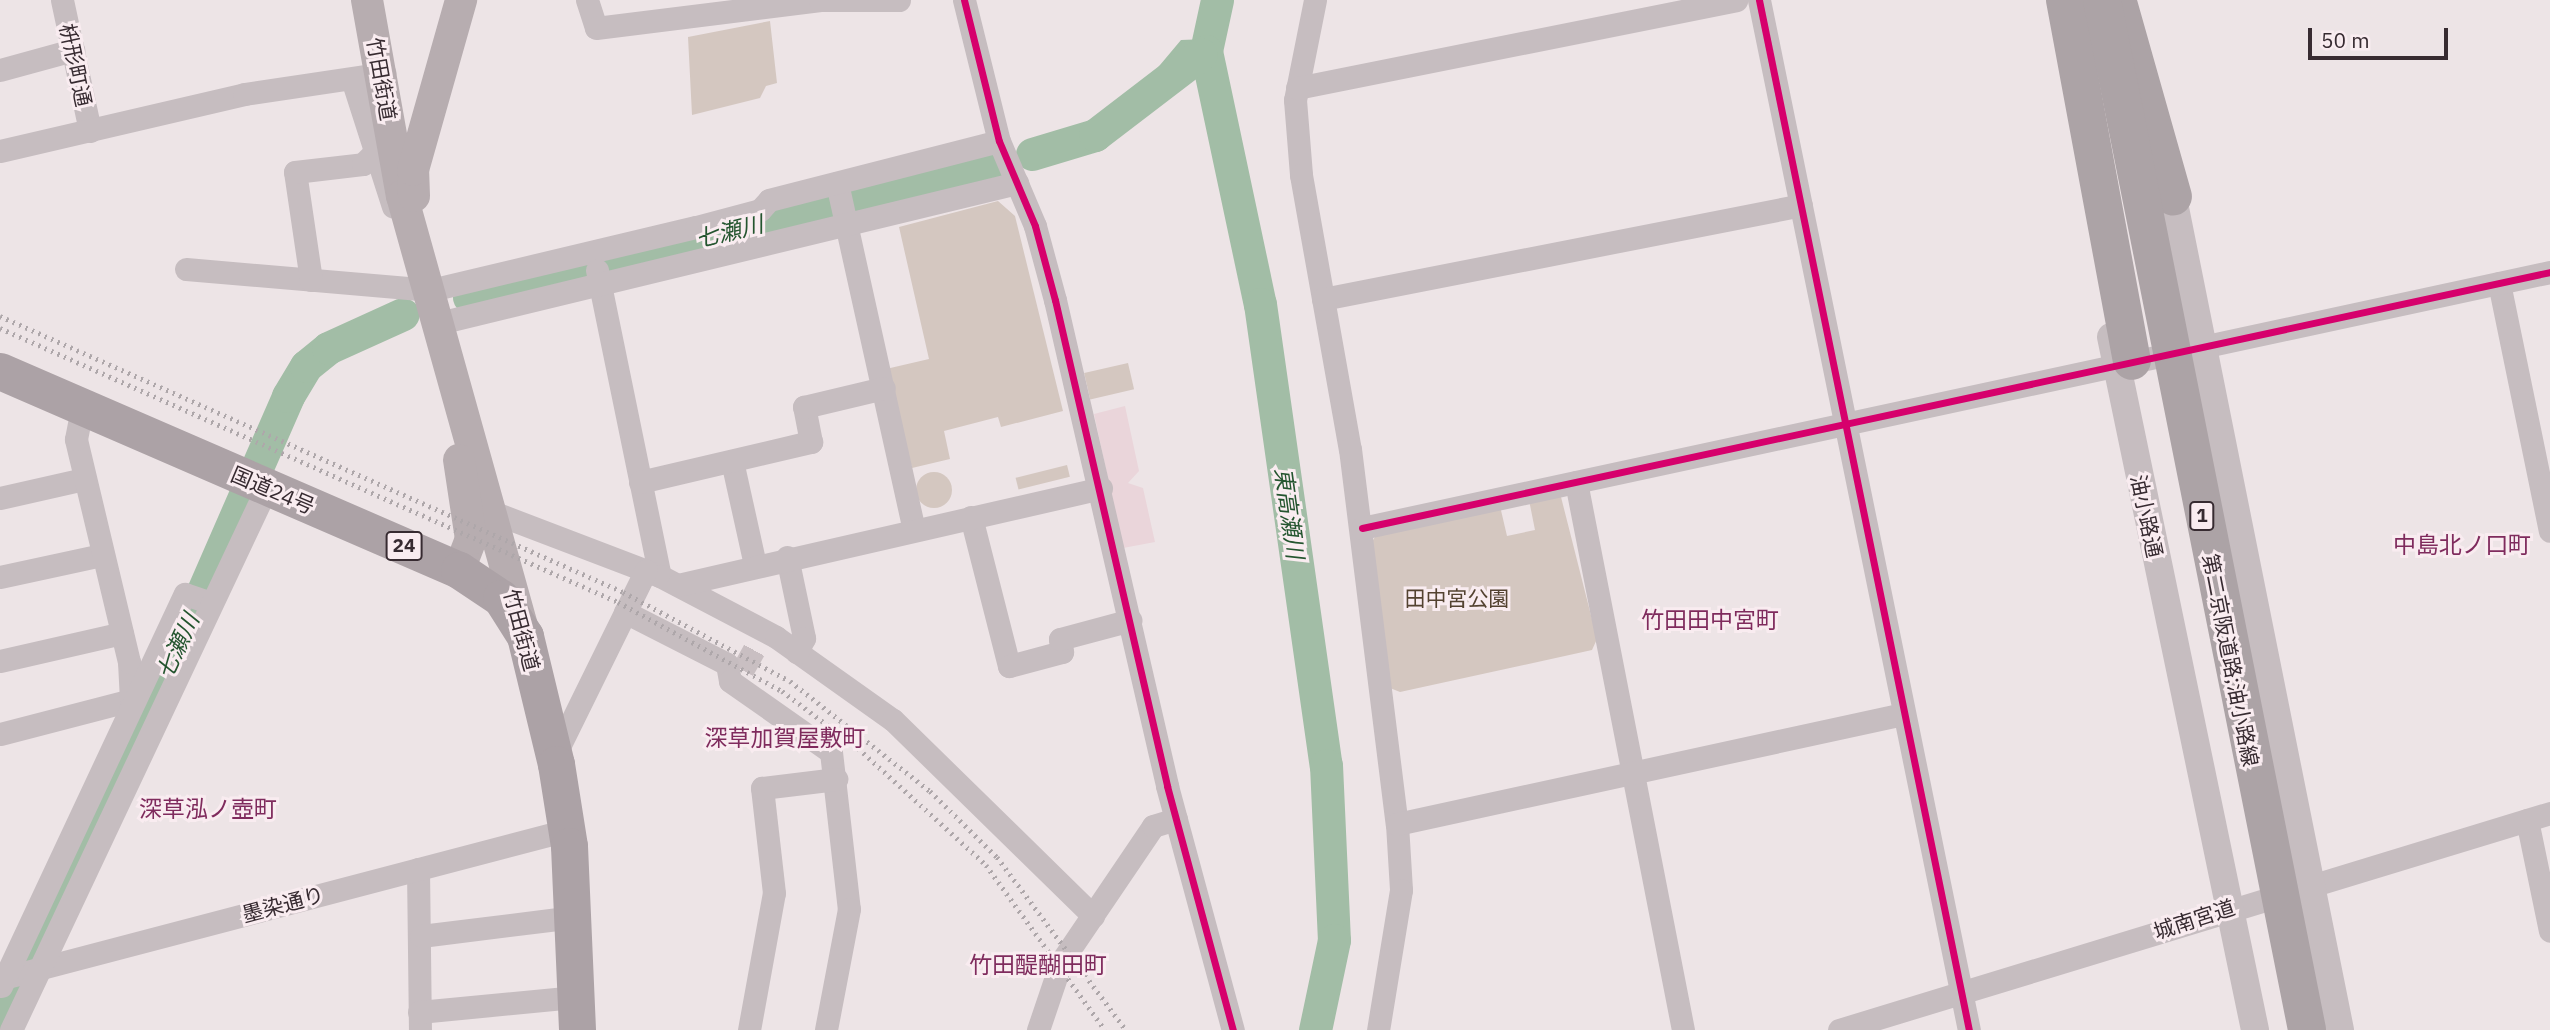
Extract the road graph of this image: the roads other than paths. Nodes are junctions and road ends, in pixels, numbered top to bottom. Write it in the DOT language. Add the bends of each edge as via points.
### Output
graph roads {
  1 [pos="62,0"];
  2 [pos="367,0"];
  3 [pos="461,0"];
  4 [pos="587,0"];
  5 [pos="899,0"];
  6 [pos="964,0"];
  7 [pos="1315,0"];
  8 [pos="1737,0"];
  9 [pos="1759,0"];
  10 [pos="2049,0"];
  11 [pos="2065,0"];
  12 [pos="2079,0"];
  13 [pos="2119,4"];
  14 [pos="685,9"];
  15 [pos="73,50"];
  16 [pos="0,70"];
  17 [pos="384,73"];
  18 [pos="352,79"];
  19 [pos="1297,88"];
  20 [pos="427,126"];
  21 [pos="90,131"];
  22 [pos="999,141"];
  23 [pos="383,145"];
  24 [pos="0,151"];
  25 [pos="1017,183"];
  26 [pos="2173,197"];
  27 [pos="842,203"];
  28 [pos="1801,205"];
  29 [pos="763,225"];
  30 [pos="418,239"];
  31 [pos="687,245"];
  32 [pos="597,267"];
  33 [pos="186,269"];
  34 [pos="2550,272"];
  35 [pos="311,280"];
  36 [pos="2499,283"];
  37 [pos="431,290"];
  38 [pos="1322,299"];
  39 [pos="439,323"];
  40 [pos="2200,345"];
  41 [pos="2124,363"];
  42 [pos="0,371"];
  43 [pos="884,388"];
  44 [pos="82,408"];
  45 [pos="461,408"];
  46 [pos="1845,424"];
  47 [pos="732,461"];
  48 [pos="84,479"];
  49 [pos="640,482"];
  50 [pos="1577,482"];
  51 [pos="257,483"];
  52 [pos="1101,488"];
  53 [pos="0,498"];
  54 [pos="487,510"];
  55 [pos="971,517"];
  56 [pos="1362,528"];
  57 [pos="914,530"];
  58 [pos="2550,531"];
  59 [pos="102,555"];
  60 [pos="788,557"];
  61 [pos="755,565"];
  62 [pos="458,570"];
  63 [pos="0,577"];
  64 [pos="661,577"];
  65 [pos="202,599"];
  66 [pos="625,612"];
  67 [pos="1130,620"];
  68 [pos="122,634"];
  69 [pos="524,636"];
  70 [pos="797,652"];
  71 [pos="0,661"];
  72 [pos="131,700"];
  73 [pos="1903,714"];
  74 [pos="0,734"];
  75 [pos="554,757"];
  76 [pos="1631,773"];
  77 [pos="836,779"];
  78 [pos="2550,813"];
  79 [pos="1176,819"];
  80 [pos="2526,820"];
  81 [pos="1397,824"];
  82 [pos="567,830"];
  83 [pos="418,869"];
  84 [pos="2313,883"];
  85 [pos="2229,908"];
  86 [pos="1093,916"];
  87 [pos="574,917"];
  88 [pos="2550,931"];
  89 [pos="421,936"];
  90 [pos="38,969"];
  91 [pos="4,980"];
  92 [pos="1962,994"];
  93 [pos="576,1013"];
  94 [pos="420,1021"];
  95 [pos="11,1030"];
  96 [pos="749,1030"];
  97 [pos="827,1030"];
  98 [pos="1038,1030"];
  99 [pos="1233,1030"];
  100 [pos="1378,1030"];
  101 [pos="1683,1030"];
  102 [pos="1839,1030"];
  103 [pos="1969,1030"];
  104 [pos="2255,1030"];
  105 [pos="2284,1030"];
  106 [pos="2307,1030"];
  107 [pos="2340,1030"];
  1 -- 15 [label="street, 枡形町通"];
  2 -- 17 [label="main road, 竹田街道"];
  3 -- 20 [label="main road, 竹田街道"];
  4 -- 14 [label="street" via="596,28"];
  5 -- 14 [label="street"];
  6 -- 22 [label="street"];
  7 -- 19 [label="street"];
  8 -- 19 [label="street"];
  9 -- 28 [label="street"];
  10 -- 41 [label="street"];
  11 -- 41 [label="highway"];
  12 -- 105 [label="highway, 第二京阪道路;油小路線 / 1"];
  13 -- 26 [label="highway"];
  13 -- 106 [label="highway, 第二京阪道路;油小路線 / 1, bridge"];
  15 -- 16 [label="street"];
  15 -- 21 [label="street, 枡形町通"];
  17 -- 18 [label="street"];
  17 -- 23 [label="main road, 竹田街道"];
  18 -- 21 [label="street" via="244,94"];
  18 -- 23 [label="street"];
  19 -- 38 [label="street" via="1301,175"];
  20 -- 23 [label="main road" via="415,138"];
  20 -- 30 [label="main road, 竹田街道" via="413,170"];
  21 -- 24 [label="street"];
  22 -- 25 [label="street"];
  22 -- 27 [label="street"];
  23 -- 30 [label="main road, 竹田街道"];
  23 -- 35 [label="street" via="363,164 295,172"];
  25 -- 27 [label="street"];
  25 -- 52 [label="street" via="1035,226"];
  26 -- 40 [label="street"];
  27 -- 29 [label="street"];
  27 -- 29 [label="street" via="769,200"];
  27 -- 43 [label="street"];
  28 -- 38 [label="street"];
  28 -- 46 [label="street"];
  29 -- 31 [label="street"];
  29 -- 31 [label="street"];
  30 -- 37 [label="main road, 竹田街道"];
  31 -- 32 [label="street"];
  31 -- 32 [label="street"];
  32 -- 37 [label="street"];
  32 -- 39 [label="street"];
  32 -- 49 [label="street"];
  33 -- 35 [label="street"];
  34 -- 36 [label="street"];
  35 -- 37 [label="street"];
  36 -- 40 [label="street"];
  36 -- 58 [label="street"];
  37 -- 39 [label="main road, 竹田街道"];
  38 -- 56 [label="street"];
  39 -- 45 [label="main road, 竹田街道"];
  40 -- 41 [label="street"];
  40 -- 84 [label="street"];
  41 -- 46 [label="street"];
  41 -- 85 [label="street, 油小路通" via="2148,519"];
  42 -- 44 [label="highway, 国道24号 / 24"];
  43 -- 47 [label="street" via="804,407 811,442"];
  43 -- 57 [label="street"];
  44 -- 48 [label="street" via="76,439"];
  44 -- 51 [label="highway, 国道24号 / 24"];
  45 -- 54 [label="main road, 竹田街道"];
  45 -- 62 [label="main road" via="461,497 471,539"];
  46 -- 50 [label="street"];
  46 -- 73 [label="street"];
  47 -- 49 [label="street"];
  47 -- 61 [label="street"];
  48 -- 53 [label="street"];
  48 -- 59 [label="street"];
  49 -- 64 [label="street"];
  50 -- 56 [label="street"];
  50 -- 76 [label="street"];
  51 -- 62 [label="highway, 国道24号 / 24"];
  51 -- 65 [label="street"];
  52 -- 55 [label="street"];
  52 -- 67 [label="street"];
  54 -- 64 [label="street"];
  54 -- 69 [label="main road, 竹田街道"];
  55 -- 57 [label="street"];
  55 -- 67 [label="street" via="1009,666 1062,652 1060,639"];
  56 -- 81 [label="street"];
  57 -- 60 [label="street"];
  59 -- 63 [label="street"];
  59 -- 68 [label="street"];
  60 -- 61 [label="street"];
  60 -- 70 [label="street" via="804,638"];
  61 -- 64 [label="street"];
  62 -- 69 [label="highway, 国道24号 / 24" via="501,598"];
  64 -- 66 [label="street"];
  64 -- 70 [label="street" via="760,641"];
  65 -- 72 [label="street"];
  65 -- 90 [label="street"];
  66 -- 75 [label="street"];
  66 -- 77 [label="street" via="727,664 730,681 744,680 831,752"];
  67 -- 79 [label="street"];
  68 -- 71 [label="street"];
  68 -- 72 [label="street"];
  69 -- 75 [label="highway, 竹田街道 / 24"];
  70 -- 86 [label="street" via="893,720"];
  72 -- 74 [label="street"];
  72 -- 91 [label="street"];
  73 -- 76 [label="street"];
  73 -- 92 [label="street"];
  75 -- 82 [label="highway, 竹田街道 / 24"];
  76 -- 81 [label="street"];
  76 -- 101 [label="street"];
  77 -- 96 [label="street" via="762,788 774,893"];
  77 -- 97 [label="street" via="849,909"];
  78 -- 80 [label="street, 城南宮道"];
  79 -- 86 [label="street" via="1153,826"];
  79 -- 99 [label="street"];
  80 -- 84 [label="street, 城南宮道"];
  80 -- 88 [label="street"];
  81 -- 100 [label="street" via="1401,890"];
  82 -- 83 [label="street, 墨染通り"];
  82 -- 87 [label="highway, 竹田街道 / 24"];
  83 -- 89 [label="street"];
  83 -- 90 [label="street, 墨染通り"];
  84 -- 85 [label="street, 城南宮道"];
  84 -- 107 [label="street"];
  85 -- 92 [label="street, 城南宮道"];
  85 -- 104 [label="street, 油小路通"];
  86 -- 98 [label="street" via="1052,978"];
  87 -- 89 [label="street"];
  87 -- 93 [label="highway, 竹田街道 / 24"];
  89 -- 94 [label="street"];
  90 -- 91 [label="street, 墨染通り"];
  90 -- 95 [label="street"];
  92 -- 102 [label="street, 城南宮道"];
  92 -- 103 [label="street"];
  93 -- 94 [label="street"];
}
